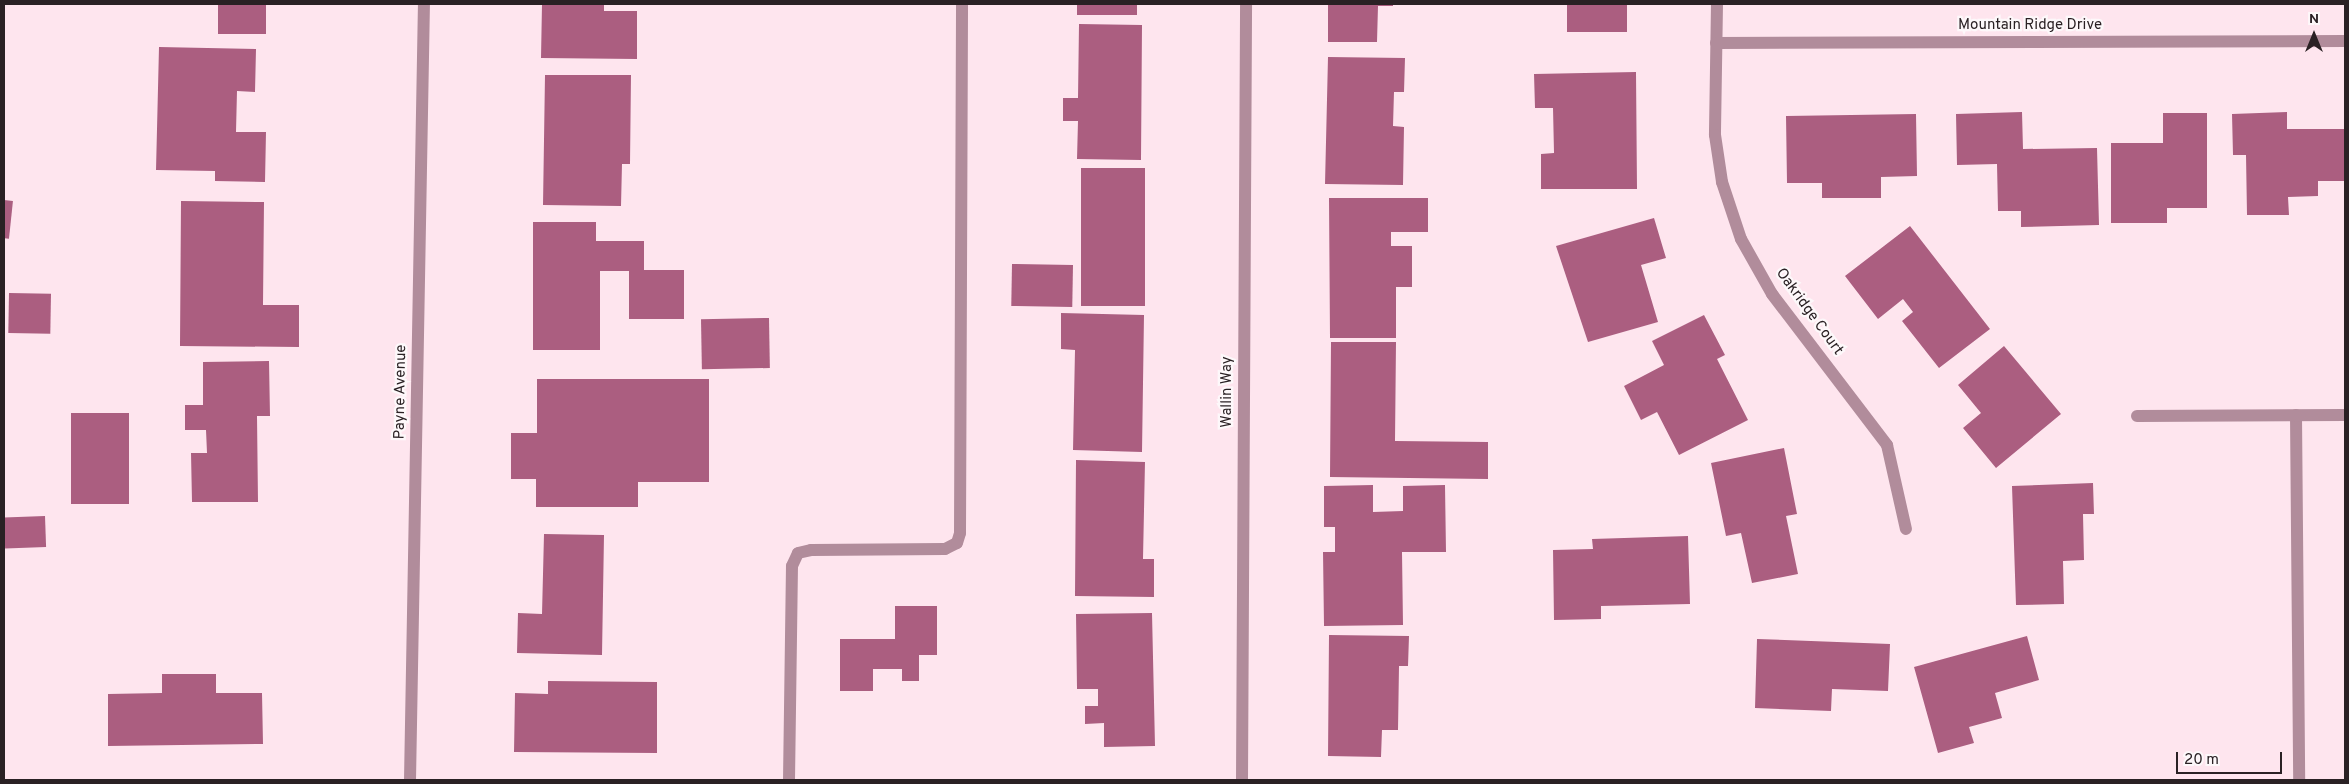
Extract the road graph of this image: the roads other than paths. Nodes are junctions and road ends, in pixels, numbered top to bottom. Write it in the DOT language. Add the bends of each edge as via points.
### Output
graph roads {
  1 [pos="424,4"];
  2 [pos="962,4"];
  3 [pos="1246,4"];
  4 [pos="1717,4"];
  5 [pos="2345,41"];
  6 [pos="1716,43"];
  7 [pos="2296,415"];
  8 [pos="2345,415"];
  9 [pos="2137,416"];
  10 [pos="1906,529"];
  11 [pos="410,780"];
  12 [pos="788,780"];
  13 [pos="1242,780"];
  14 [pos="2299,780"];
  1 -- 11 [label="street, Payne Avenue"];
  2 -- 12 [label="street" via="960,533 957,543 945,549 811,550 798,553 792,566"];
  3 -- 13 [label="street, Wallin Way"];
  4 -- 6 [label="street, Oakridge Court"];
  5 -- 6 [label="street, Mountain Ridge Drive"];
  6 -- 10 [label="street, Oakridge Court" via="1715,135 1722,182 1741,239 1772,294 1887,444"];
  7 -- 8 [label="street"];
  7 -- 9 [label="street"];
  7 -- 14 [label="street"];
}
